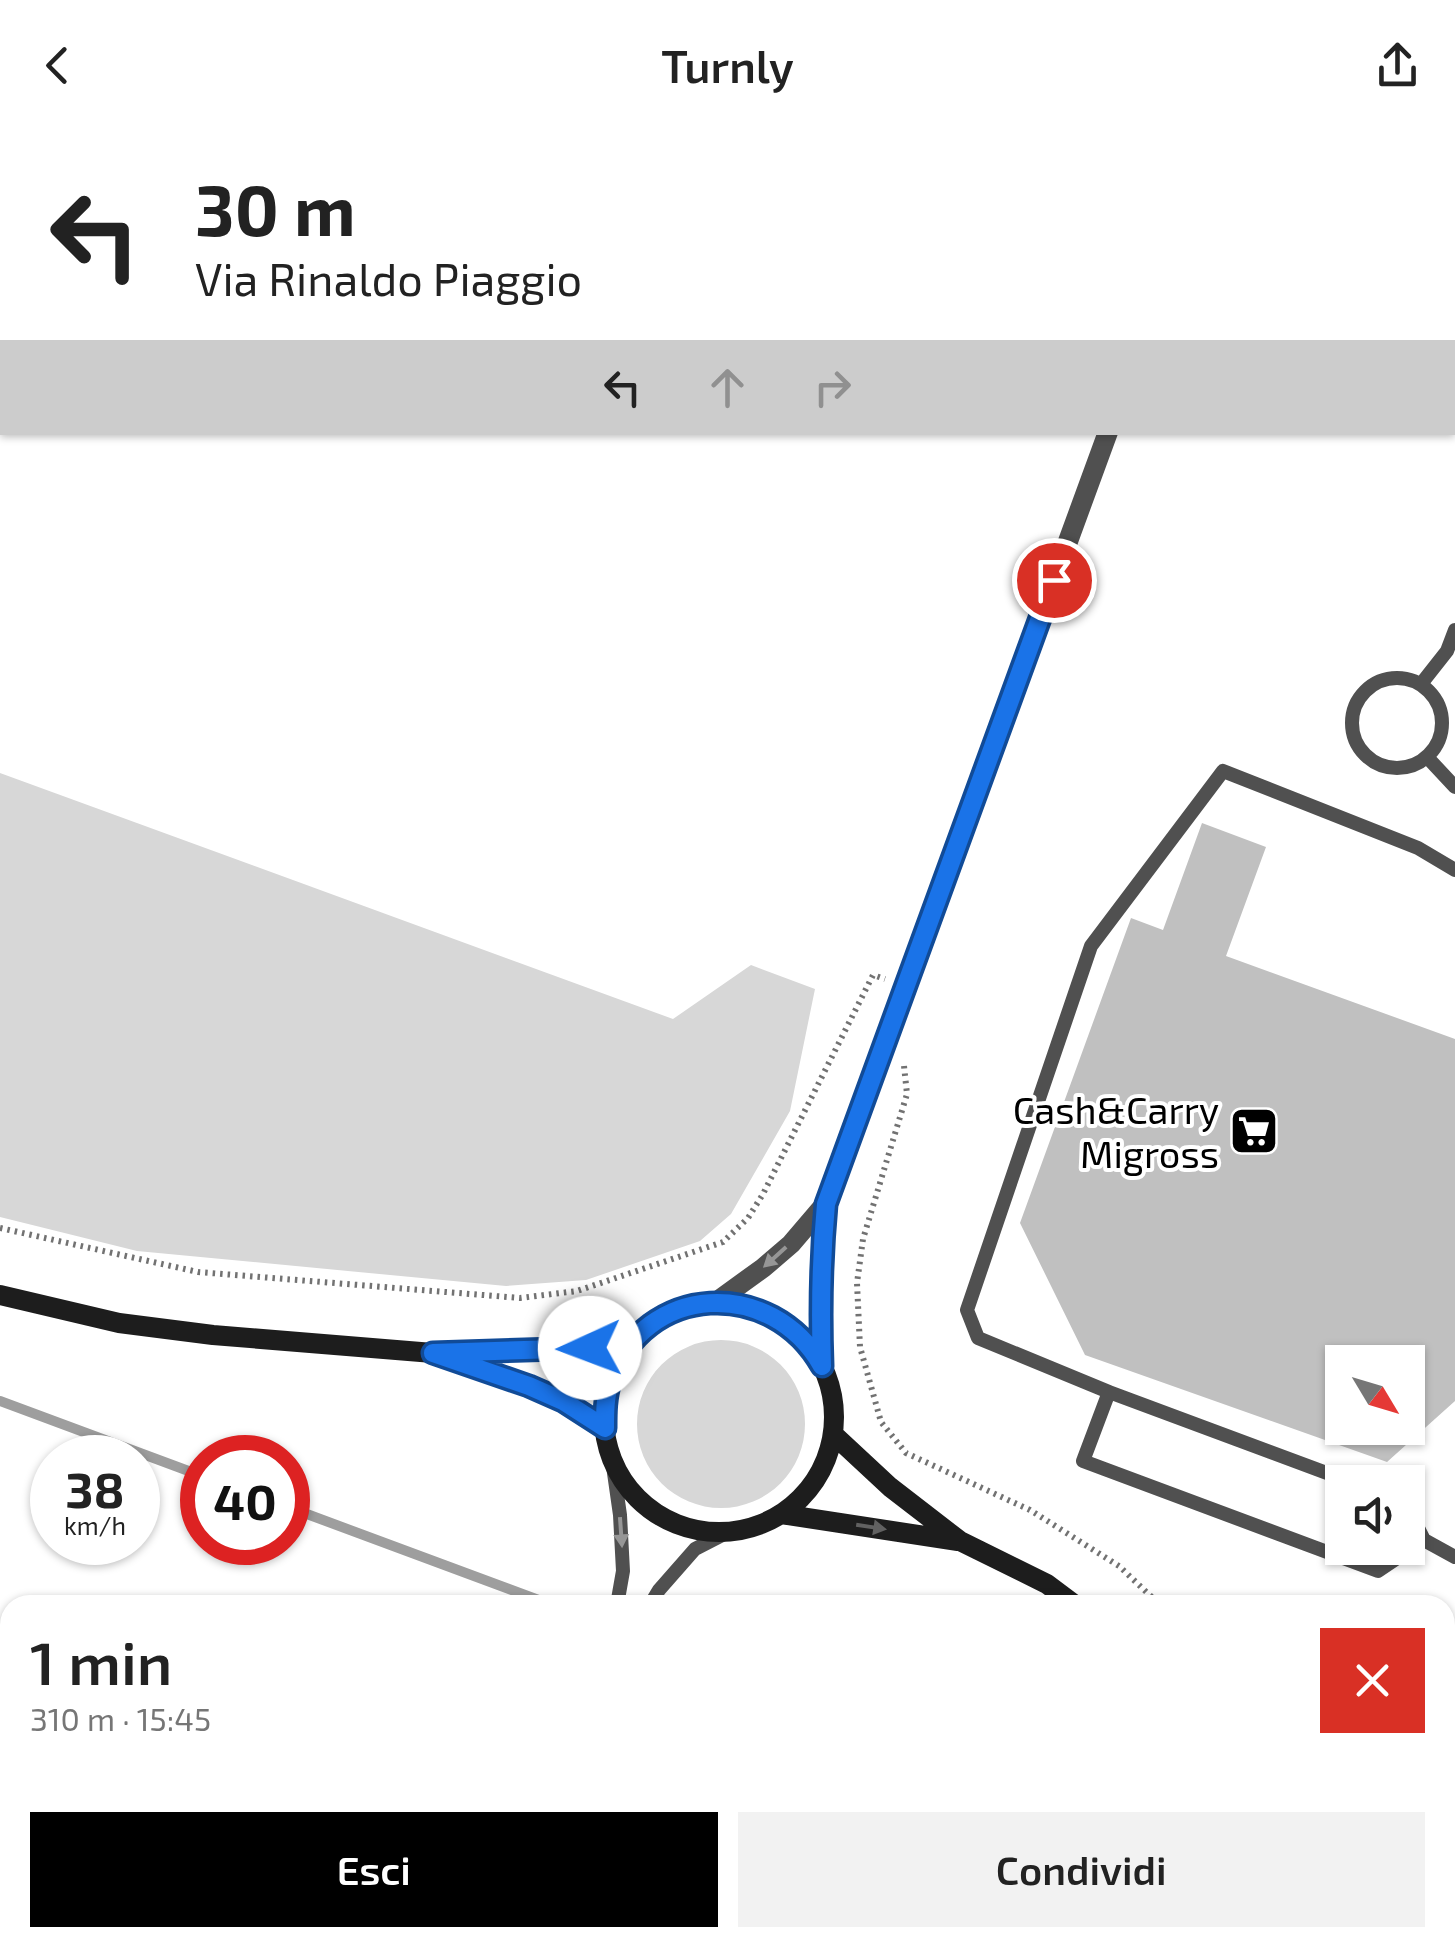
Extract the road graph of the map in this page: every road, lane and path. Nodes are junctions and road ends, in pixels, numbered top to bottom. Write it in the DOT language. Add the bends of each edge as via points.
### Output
graph roads {
  1 [pos="1107,435"];
  2 [pos="1455,630"];
  3 [pos="1421,684"];
  4 [pos="1427,757"];
  5 [pos="1455,787"];
  6 [pos="1455,870"];
  7 [pos="873,975"];
  8 [pos="910,1049"];
  9 [pos="826,1204"];
  10 [pos="0,1228"];
  11 [pos="0,1295"];
  12 [pos="716,1302"];
  13 [pos="629,1346"];
  14 [pos="433,1353"];
  15 [pos="822,1366"];
  16 [pos="1109,1392"];
  17 [pos="605,1428"];
  18 [pos="833,1434"];
  19 [pos="612,1459"];
  20 [pos="1325,1472"];
  21 [pos="782,1514"];
  22 [pos="728,1532"];
  23 [pos="960,1541"];
  24 [pos="1425,1541"];
  25 [pos="1325,1552"];
  26 [pos="1455,1557"];
  27 [pos="1359,1565"];
  28 [pos="1388,1565"];
  29 [pos="619,1595"];
  30 [pos="656,1595"];
  31 [pos="1062,1595"];
  32 [pos="1149,1595"];
  1 -- 9 [label="street"];
  2 -- 3 [label="lane"];
  3 -- 4 [label="lane" via="1443,719"];
  3 -- 4 [label="lane" via="1393,677 1368,688 1358,699 1352,727 1362,753 1374,762 1401,768"];
  4 -- 5 [label="lane"];
  6 -- 16 [label="lane" via="1418,848 1223,771 1091,946 967,1310 978,1338"];
  7 -- 10 [label="path" via="748,1218 723,1242 577,1291 520,1298 198,1272"];
  8 -- 32 [label="path" via="906,1094 863,1239 857,1283 860,1347 881,1422 906,1452 1030,1510 1118,1566"];
  9 -- 12 [label="street, one-way" via="791,1244"];
  9 -- 15 [label="street"];
  11 -- 14 [label="street" via="119,1323"];
  12 -- 13 [label="street" via="668,1314"];
  12 -- 15 [label="street" via="772,1315 806,1342"];
  13 -- 14 [label="street"];
  13 -- 17 [label="street" via="609,1385"];
  14 -- 17 [label="street" via="529,1386"];
  15 -- 18 [label="street" via="833,1399"];
  16 -- 20 [label="lane"];
  16 -- 25 [label="lane" via="1083,1461"];
  17 -- 19 [label="street"];
  18 -- 21 [label="street" via="812,1485"];
  18 -- 23 [label="street"];
  19 -- 22 [label="street" via="650,1509 686,1528"];
  19 -- 29 [label="lane, one-way" via="623,1571"];
  21 -- 22 [label="street"];
  21 -- 23 [label="street, one-way"];
  22 -- 30 [label="lane" via="696,1549"];
  23 -- 31 [label="street"];
  24 -- 26 [label="lane"];
  27 -- 28 [label="lane" via="1378,1572"];
}
